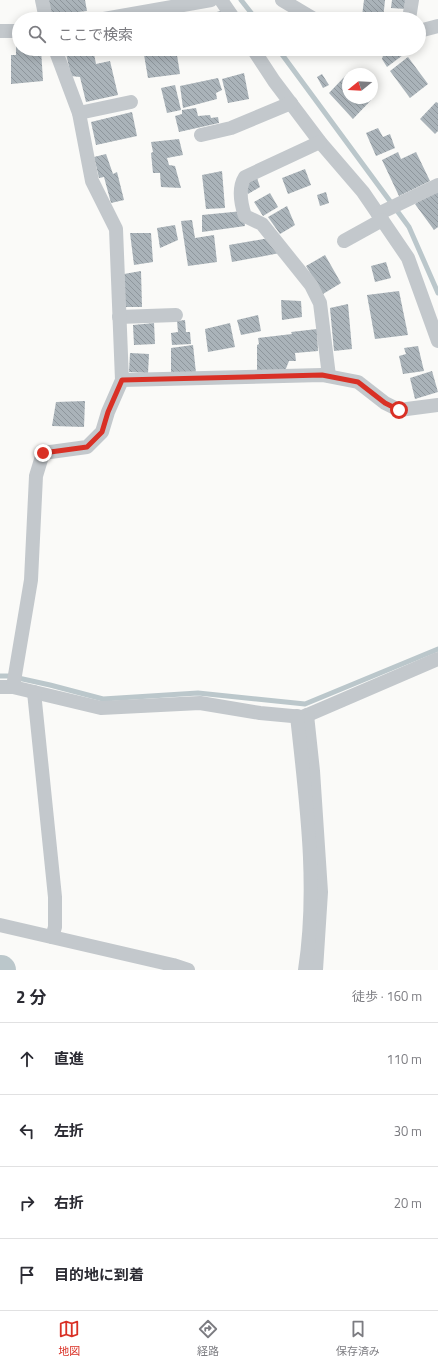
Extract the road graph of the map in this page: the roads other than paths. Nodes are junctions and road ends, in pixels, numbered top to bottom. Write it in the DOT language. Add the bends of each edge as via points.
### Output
graph roads {
  1 [pos="42,0"];
  2 [pos="211,0"];
  3 [pos="221,0"];
  4 [pos="282,0"];
  5 [pos="412,0"];
  6 [pos="157,5"];
  7 [pos="45,12"];
  8 [pos="130,12"];
  9 [pos="229,12"];
  10 [pos="302,12"];
  11 [pos="410,12"];
  12 [pos="438,26"];
  13 [pos="426,29"];
  14 [pos="0,31"];
  15 [pos="12,31"];
  16 [pos="58,56"];
  17 [pos="258,56"];
  18 [pos="131,102"];
  19 [pos="291,103"];
  20 [pos="79,112"];
  21 [pos="201,135"];
  22 [pos="320,142"];
  23 [pos="438,185"];
  24 [pos="381,215"];
  25 [pos="344,241"];
  26 [pos="176,315"];
  27 [pos="119,317"];
  28 [pos="438,341"];
  29 [pos="329,376"];
  30 [pos="122,380"];
  31 [pos="438,405"];
  32 [pos="438,659"];
  33 [pos="8,685"];
  34 [pos="34,692"];
  35 [pos="302,716"];
  36 [pos="0,925"];
  37 [pos="52,937"];
  38 [pos="188,970"];
  39 [pos="305,970"];
  40 [pos="316,970"];
  1 -- 7 [label="street"];
  2 -- 6 [label="street"];
  3 -- 9 [label="street"];
  4 -- 10 [label="street"];
  5 -- 11 [label="street"];
  6 -- 8 [label="street"];
  12 -- 13 [label="street"];
  14 -- 15 [label="street"];
  16 -- 20 [label="street"];
  17 -- 19 [label="street"];
  18 -- 20 [label="street"];
  19 -- 21 [label="street" via="231,128"];
  19 -- 22 [label="street"];
  20 -- 27 [label="street" via="92,181 116,229"];
  22 -- 24 [label="street"];
  22 -- 29 [label="street" via="245,177 241,184 241,205 245,216 262,224 311,285 320,303"];
  23 -- 24 [label="street"];
  24 -- 25 [label="street"];
  24 -- 28 [label="street" via="408,258"];
  26 -- 27 [label="street"];
  27 -- 30 [label="street"];
  29 -- 30 [label="street"];
  29 -- 31 [label="street" via="358,382 385,403 399,410"];
  30 -- 33 [label="street" via="102,432 87,447 43,453 36,476 31,580 16,663"];
  32 -- 35 [label="street"];
  33 -- 34 [label="street"];
  34 -- 35 [label="street" via="101,708 200,703 260,713"];
  34 -- 37 [label="street" via="55,897 55,927"];
  35 -- 39 [label="street" via="310,919"];
  35 -- 40 [label="street" via="314,771 321,892"];
  36 -- 37 [label="street"];
  37 -- 38 [label="street"];
}
